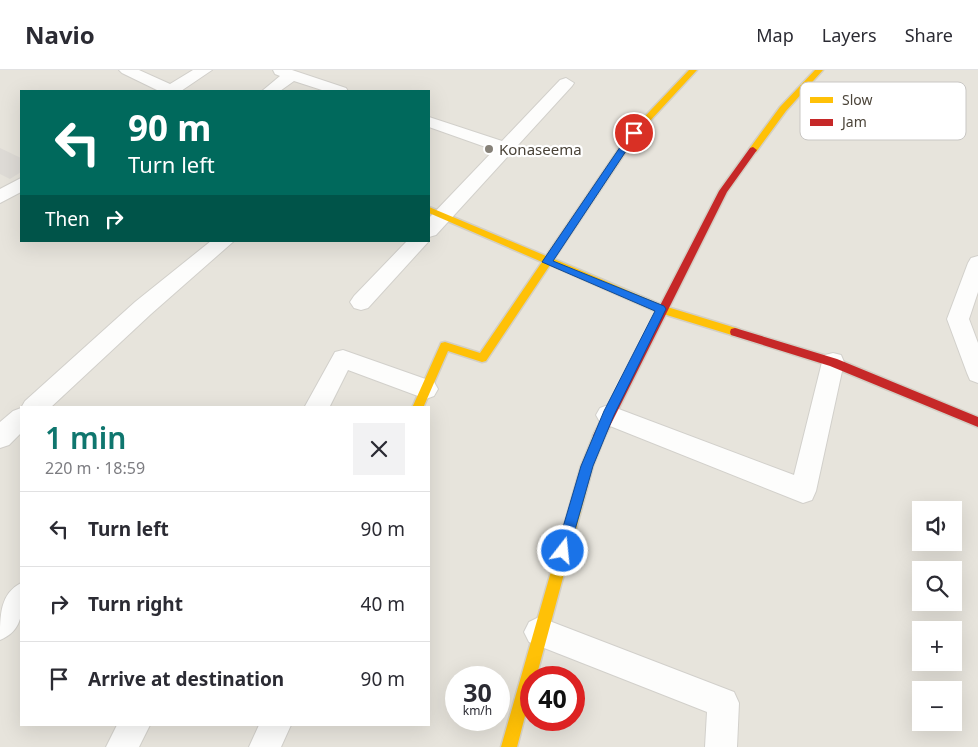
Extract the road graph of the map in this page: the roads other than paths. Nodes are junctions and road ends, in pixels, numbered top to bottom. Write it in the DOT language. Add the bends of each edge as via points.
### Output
graph roads {
  1 [pos="127,70"];
  2 [pos="204,70"];
  3 [pos="693,70"];
  4 [pos="819,70"];
  5 [pos="286,73"];
  6 [pos="808,82"];
  7 [pos="566,83"];
  8 [pos="168,90"];
  9 [pos="172,90"];
  10 [pos="271,90"];
  11 [pos="337,90"];
  12 [pos="800,91"];
  13 [pos="430,122"];
  14 [pos="506,148"];
  15 [pos="436,213"];
  16 [pos="430,228"];
  17 [pos="223,242"];
  18 [pos="418,242"];
  19 [pos="547,262"];
  20 [pos="978,263"];
  21 [pos="361,302"];
  22 [pos="661,309"];
  23 [pos="832,362"];
  24 [pos="978,373"];
  25 [pos="422,398"];
  26 [pos="35,406"];
  27 [pos="317,406"];
  28 [pos="608,415"];
  29 [pos="20,419"];
  30 [pos="978,422"];
  31 [pos="0,437"];
  32 [pos="20,599"];
  33 [pos="0,625"];
  34 [pos="539,632"];
  35 [pos="133,726"];
  36 [pos="275,726"];
  37 [pos="122,747"];
  38 [pos="266,747"];
  39 [pos="509,747"];
  40 [pos="721,747"];
  1 -- 8 [label="street"];
  2 -- 9 [label="street"];
  3 -- 19 [label="street" via="634,133"];
  4 -- 6 [label="street"];
  5 -- 10 [label="street"];
  5 -- 11 [label="street"];
  7 -- 14 [label="street"];
  12 -- 22 [label="street" via="723,191"];
  13 -- 14 [label="street"];
  14 -- 15 [label="street"];
  15 -- 16 [label="street"];
  15 -- 19 [label="street"];
  17 -- 26 [label="street" via="143,308"];
  18 -- 21 [label="street"];
  19 -- 22 [label="street"];
  19 -- 25 [label="street" via="482,358 445,346"];
  20 -- 24 [label="street" via="958,319"];
  22 -- 23 [label="street"];
  22 -- 28 [label="street"];
  23 -- 28 [label="street" via="802,491"];
  23 -- 30 [label="street"];
  25 -- 27 [label="street" via="343,360"];
  28 -- 34 [label="street" via="587,466"];
  29 -- 31 [label="street"];
  32 -- 33 [label="street"];
  34 -- 39 [label="street"];
  34 -- 40 [label="street" via="723,703"];
  35 -- 37 [label="street"];
  36 -- 38 [label="street"];
}
